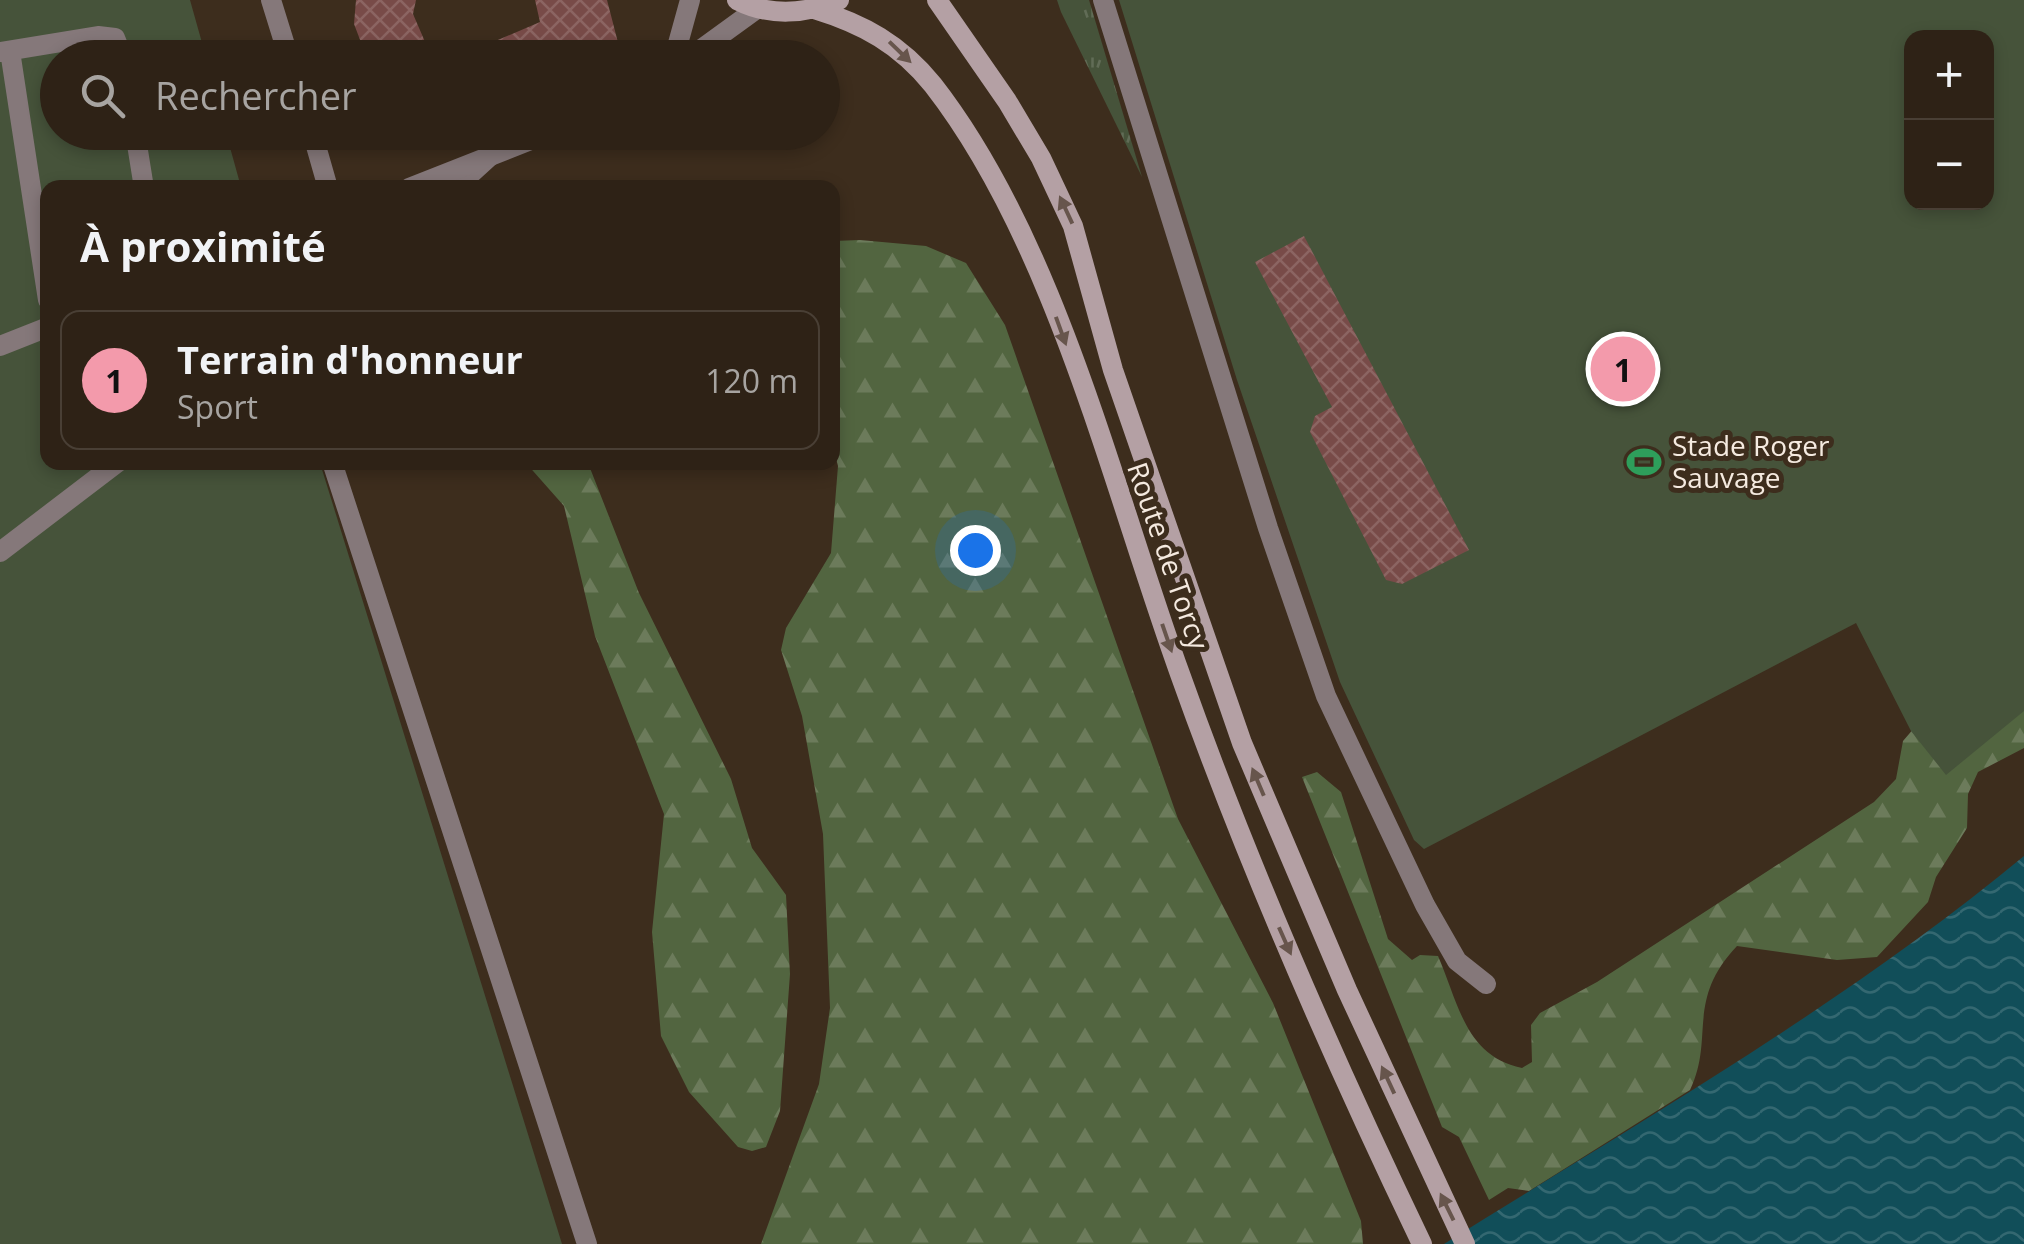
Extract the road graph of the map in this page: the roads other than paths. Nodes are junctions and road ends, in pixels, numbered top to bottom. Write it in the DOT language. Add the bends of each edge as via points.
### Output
graph roads {
  1 [pos="271,0"];
  2 [pos="690,0"];
  3 [pos="737,0"];
  4 [pos="839,0"];
  5 [pos="937,0"];
  6 [pos="1102,0"];
  7 [pos="758,8"];
  8 [pos="814,9"];
  9 [pos="75,40"];
  10 [pos="116,40"];
  11 [pos="283,40"];
  12 [pos="679,40"];
  13 [pos="714,40"];
  14 [pos="40,46"];
  15 [pos="5,52"];
  16 [pos="138,150"];
  17 [pos="317,150"];
  18 [pos="506,150"];
  19 [pos="491,156"];
  20 [pos="143,180"];
  21 [pos="326,180"];
  22 [pos="429,180"];
  23 [pos="463,180"];
  24 [pos="40,254"];
  25 [pos="40,331"];
  26 [pos="0,346"];
  27 [pos="108,470"];
  28 [pos="335,470"];
  29 [pos="0,552"];
  30 [pos="1486,984"];
  31 [pos="588,1244"];
  32 [pos="1422,1244"];
  33 [pos="1465,1244"];
  1 -- 11 [label="street"];
  2 -- 12 [label="street"];
  3 -- 7 [label="main road"];
  4 -- 8 [label="main road"];
  33 -- 5 [label="main road, Route de Torcy, one-way" via="1242,742 1113,370 1074,226 1007,100"];
  6 -- 30 [label="street" via="1326,696 1425,906 1457,961"];
  7 -- 8 [label="main road"];
  7 -- 13 [label="street"];
  8 -- 32 [label="main road, Route de Torcy, one-way" via="888,40 931,83 1014,218 1060,326 1181,678 1277,923"];
  9 -- 10 [label="street"];
  14 -- 15 [label="street"];
  15 -- 24 [label="street"];
  16 -- 20 [label="street"];
  17 -- 21 [label="street"];
  18 -- 19 [label="street"];
  19 -- 22 [label="street"];
  19 -- 23 [label="street"];
  25 -- 26 [label="street"];
  27 -- 29 [label="street"];
  28 -- 31 [label="street"];
}
